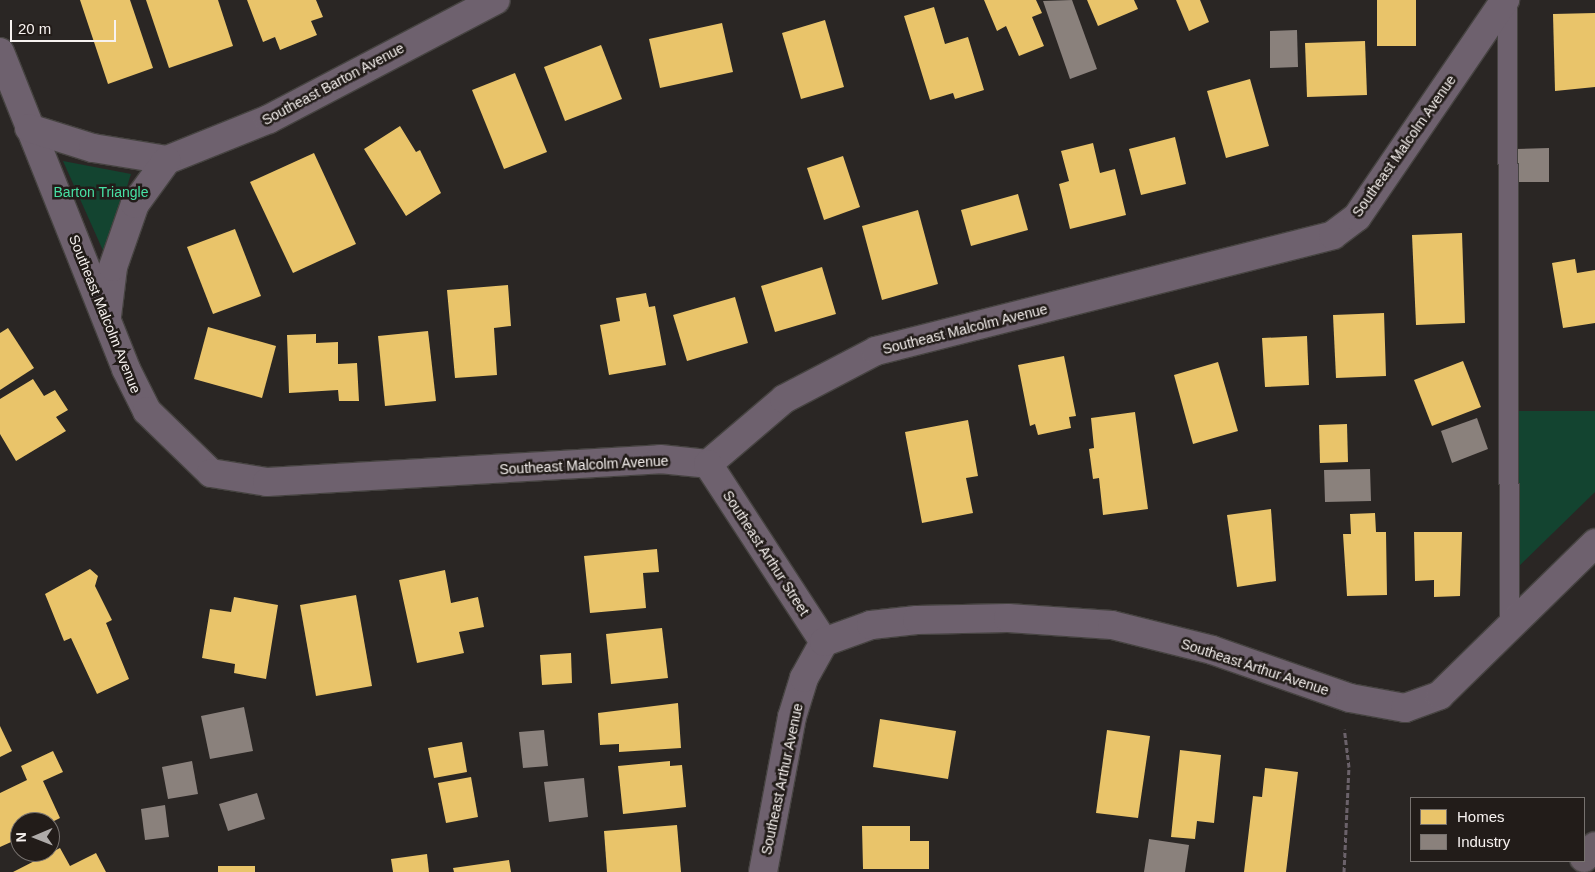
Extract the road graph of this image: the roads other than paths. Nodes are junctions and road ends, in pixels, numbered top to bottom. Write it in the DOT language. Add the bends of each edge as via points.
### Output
graph roads {
  1 [pos="496,0"];
  2 [pos="1506,0"];
  3 [pos="0,52"];
  4 [pos="29,128"];
  5 [pos="167,160"];
  6 [pos="107,318"];
  7 [pos="708,464"];
  8 [pos="1595,543"];
  9 [pos="1509,626"];
  10 [pos="824,642"];
  11 [pos="1595,846"];
  12 [pos="1585,857"];
  13 [pos="1580,862"];
  14 [pos="763,872"];
  15 [pos="1572,872"];
  1 -- 5 [label="street, Southeast Barton Avenue" via="269,119"];
  2 -- 7 [label="street, Southeast Malcolm Avenue" via="1357,217 1333,235 876,351 784,399"];
  2 -- 9 [label="lane"];
  3 -- 4 [label="street, Southeast Malcolm Avenue"];
  4 -- 5 [label="street" via="93,148"];
  4 -- 6 [label="street, Southeast Malcolm Avenue"];
  5 -- 6 [label="street" via="135,204 113,267"];
  6 -- 7 [label="street, Southeast Malcolm Avenue" via="146,410 211,474 234,480 660,459"];
  7 -- 10 [label="street, Southeast Arthur Street"];
  8 -- 9 [label="street, Southeast Arthur Avenue"];
  9 -- 10 [label="street, Southeast Arthur Avenue" via="1440,695 1404,708 1350,698 1212,650 1112,625 1008,618 917,620 871,625"];
  10 -- 14 [label="street, Southeast Arthur Avenue" via="804,678 792,717"];
  11 -- 12 [label="highway"];
  13 -- 15 [label="highway"];
}
